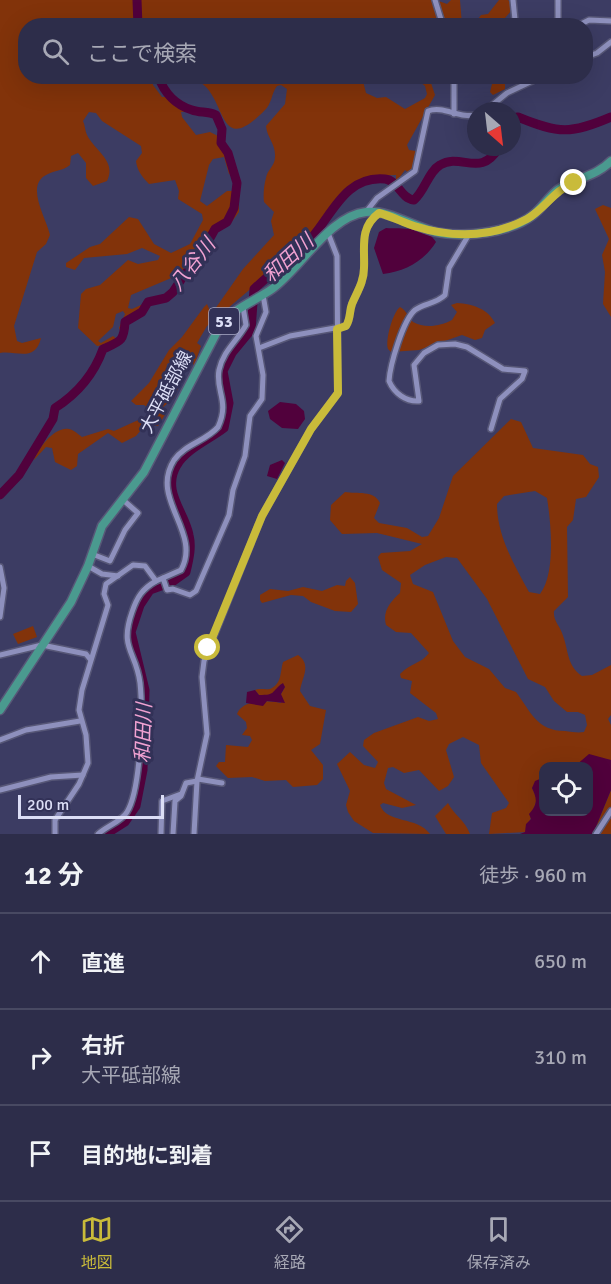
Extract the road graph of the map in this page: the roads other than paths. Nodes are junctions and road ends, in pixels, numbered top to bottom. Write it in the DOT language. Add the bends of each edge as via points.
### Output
graph roads {
  1 [pos="435,0"];
  2 [pos="513,0"];
  3 [pos="558,0"];
  4 [pos="441,18"];
  5 [pos="515,18"];
  6 [pos="558,18"];
  7 [pos="593,20"];
  8 [pos="611,21"];
  9 [pos="611,42"];
  10 [pos="593,54"];
  11 [pos="454,84"];
  12 [pos="526,84"];
  13 [pos="496,102"];
  14 [pos="454,114"];
  15 [pos="467,115"];
  16 [pos="611,160"];
  17 [pos="366,212"];
  18 [pos="379,213"];
  19 [pos="328,233"];
  20 [pos="468,236"];
  21 [pos="263,295"];
  22 [pos="243,307"];
  23 [pos="337,329"];
  24 [pos="259,348"];
  25 [pos="491,429"];
  26 [pos="122,499"];
  27 [pos="92,554"];
  28 [pos="88,566"];
  29 [pos="0,567"];
  30 [pos="118,576"];
  31 [pos="159,580"];
  32 [pos="0,617"];
  33 [pos="42,645"];
  34 [pos="0,655"];
  35 [pos="90,659"];
  36 [pos="0,710"];
  37 [pos="80,722"];
  38 [pos="0,740"];
  39 [pos="83,775"];
  40 [pos="198,780"];
  41 [pos="222,783"];
  42 [pos="0,790"];
  43 [pos="182,794"];
  44 [pos="611,811"];
  45 [pos="55,834"];
  46 [pos="98,834"];
  47 [pos="161,834"];
  48 [pos="173,834"];
  49 [pos="194,834"];
  50 [pos="596,834"];
  1 -- 4 [label="street"];
  2 -- 5 [label="street"];
  3 -- 6 [label="street"];
  7 -- 8 [label="street"];
  9 -- 10 [label="street"];
  11 -- 14 [label="street"];
  12 -- 13 [label="street"];
  14 -- 15 [label="street"];
  14 -- 17 [label="street" via="434,109 426,114 415,171 377,198"];
  16 -- 20 [label="main road, 大平砥部線 / 53" via="594,174 559,189 528,218"];
  17 -- 18 [label="main road, 大平砥部線 / 53"];
  17 -- 19 [label="main road, 大平砥部線 / 53" via="350,217"];
  18 -- 20 [label="main road, 大平砥部線 / 53" via="437,232"];
  18 -- 23 [label="street" via="372,218 363,238 362,282 351,317 346,326"];
  19 -- 21 [label="main road, 大平砥部線 / 53" via="288,276"];
  19 -- 23 [label="street" via="337,256"];
  20 -- 25 [label="street" via="449,268 444,295 417,308 403,325 389,381 406,399 419,401 414,365 424,352 447,344 467,347 503,369 525,371 522,379 500,399"];
  21 -- 22 [label="main road, 大平砥部線 / 53"];
  21 -- 24 [label="street" via="266,312 256,336"];
  22 -- 26 [label="main road, 大平砥部線 / 53" via="220,326 144,472"];
  22 -- 31 [label="street" via="246,325 228,348 220,369 218,381 224,405 219,427 185,448 170,468 166,488 187,549 181,570"];
  23 -- 24 [label="street" via="290,336"];
  23 -- 40 [label="street" via="338,393 311,429 262,516 204,661 207,734"];
  24 -- 31 [label="street" via="262,399 250,416 245,456 222,533 196,591 190,595 167,590"];
  26 -- 27 [label="main road, 大平砥部線 / 53" via="102,526"];
  26 -- 27 [label="street" via="138,513 110,561"];
  27 -- 28 [label="main road, 大平砥部線 / 53"];
  28 -- 30 [label="street" via="102,574"];
  28 -- 33 [label="main road, 大平砥部線 / 53"];
  29 -- 32 [label="street" via="4,588"];
  30 -- 31 [label="street" via="128,566 145,566"];
  30 -- 35 [label="street" via="104,588 108,605 98,646"];
  31 -- 46 [label="street" via="134,600 127,624 128,647 140,683 138,770 130,806 124,816"];
  33 -- 34 [label="street"];
  33 -- 35 [label="street" via="86,654"];
  33 -- 36 [label="main road, 大平砥部線 / 53"];
  35 -- 37 [label="street" via="82,690"];
  37 -- 38 [label="street" via="26,730"];
  37 -- 39 [label="street" via="86,735 88,763"];
  39 -- 42 [label="street" via="51,777"];
  39 -- 45 [label="street" via="55,820"];
  40 -- 41 [label="street"];
  40 -- 43 [label="street" via="186,783"];
  40 -- 49 [label="street"];
  43 -- 47 [label="street" via="162,801"];
  43 -- 48 [label="street" via="174,805"];
  44 -- 50 [label="street"];
}
